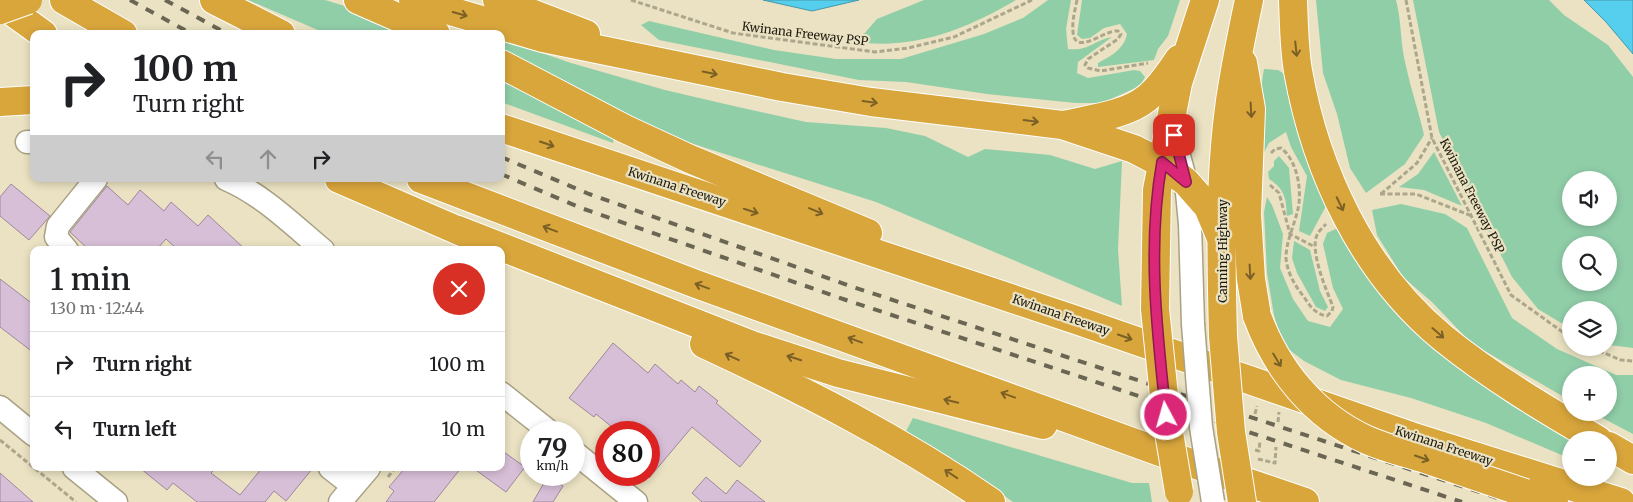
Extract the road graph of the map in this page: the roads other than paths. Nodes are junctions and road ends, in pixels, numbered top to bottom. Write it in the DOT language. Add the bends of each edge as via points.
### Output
graph roads {
  1 [pos="28,0"];
  2 [pos="64,0"];
  3 [pos="214,0"];
  4 [pos="358,0"];
  5 [pos="413,0"];
  6 [pos="497,0"];
  7 [pos="1205,0"];
  8 [pos="1249,0"];
  9 [pos="1292,0"];
  10 [pos="0,3"];
  11 [pos="0,10"];
  12 [pos="37,30"];
  13 [pos="116,30"];
  14 [pos="273,30"];
  15 [pos="427,30"];
  16 [pos="1240,44"];
  17 [pos="1188,47"];
  18 [pos="662,63"];
  19 [pos="505,66"];
  20 [pos="30,100"];
  21 [pos="0,102"];
  22 [pos="1170,120"];
  23 [pos="1062,125"];
  24 [pos="505,129"];
  25 [pos="1162,162"];
  26 [pos="94,182"];
  27 [pos="234,182"];
  28 [pos="346,182"];
  29 [pos="428,182"];
  30 [pos="1186,182"];
  31 [pos="458,230"];
  32 [pos="1221,238"];
  33 [pos="64,246"];
  34 [pos="318,246"];
  35 [pos="492,246"];
  36 [pos="499,246"];
  37 [pos="505,248"];
  38 [pos="505,252"];
  39 [pos="1079,321"];
  40 [pos="505,396"];
  41 [pos="0,407"];
  42 [pos="536,421"];
  43 [pos="1583,431"];
  44 [pos="30,432"];
  45 [pos="1617,451"];
  46 [pos="1633,460"];
  47 [pos="585,461"];
  48 [pos="1185,461"];
  49 [pos="78,471"];
  50 [pos="332,471"];
  51 [pos="365,471"];
  52 [pos="346,494"];
  53 [pos="1180,497"];
  54 [pos="116,502"];
  55 [pos="636,502"];
  56 [pos="991,502"];
  57 [pos="1213,502"];
  58 [pos="1242,502"];
  59 [pos="1305,502"];
  60 [pos="1554,502"];
  61 [pos="1621,502"];
  1 -- 11 [label="highway, bridge"];
  2 -- 13 [label="highway"];
  3 -- 14 [label="highway"];
  4 -- 15 [label="highway"];
  5 -- 18 [label="highway, one-way" via="542,38"];
  6 -- 18 [label="highway"];
  7 -- 17 [label="highway"];
  8 -- 16 [label="highway, Canning Highway"];
  9 -- 43 [label="highway, one-way" via="1298,69 1318,147 1334,192 1380,270 1415,312 1456,348"];
  10 -- 12 [label="highway"];
  16 -- 32 [label="highway, Canning Highway" via="1230,102"];
  16 -- 60 [label="highway, one-way, bridge" via="1251,109 1247,214 1251,279 1257,316 1283,369 1300,391 1332,419 1368,440"];
  17 -- 22 [label="highway"];
  17 -- 23 [label="highway" via="1155,91 1142,102 1112,114"];
  18 -- 23 [label="highway, one-way" via="782,88 871,102"];
  19 -- 39 [label="highway, one-way" via="690,159"];
  20 -- 21 [label="highway"];
  22 -- 25 [label="highway"];
  22 -- 30 [label="street"];
  23 -- 25 [label="highway"];
  24 -- 39 [label="highway, Kwinana Freeway, one-way"];
  25 -- 30 [label="highway"];
  25 -- 53 [label="highway, bridge" via="1156,196 1155,309 1166,415"];
  26 -- 33 [label="street" via="58,226 56,237"];
  27 -- 34 [label="street" via="269,205"];
  28 -- 31 [label="highway"];
  48 -- 29 [label="highway, one-way" via="687,281"];
  30 -- 32 [label="highway" via="1208,208"];
  30 -- 57 [label="street, bridge" via="1201,427"];
  31 -- 35 [label="highway"];
  36 -- 31 [label="highway, one-way"];
  32 -- 58 [label="highway, Canning Highway, bridge" via="1223,336 1231,432"];
  48 -- 37 [label="highway, one-way" via="838,373 752,345"];
  56 -- 38 [label="highway, one-way" via="948,472 822,400"];
  39 -- 61 [label="highway, Kwinana Freeway, one-way" via="1411,436"];
  40 -- 42 [label="street"];
  41 -- 44 [label="street"];
  45 -- 46 [label="highway"];
  47 -- 55 [label="street"];
  48 -- 59 [label="highway"];
  49 -- 54 [label="street"];
  50 -- 52 [label="street"];
  51 -- 52 [label="street"];
}
